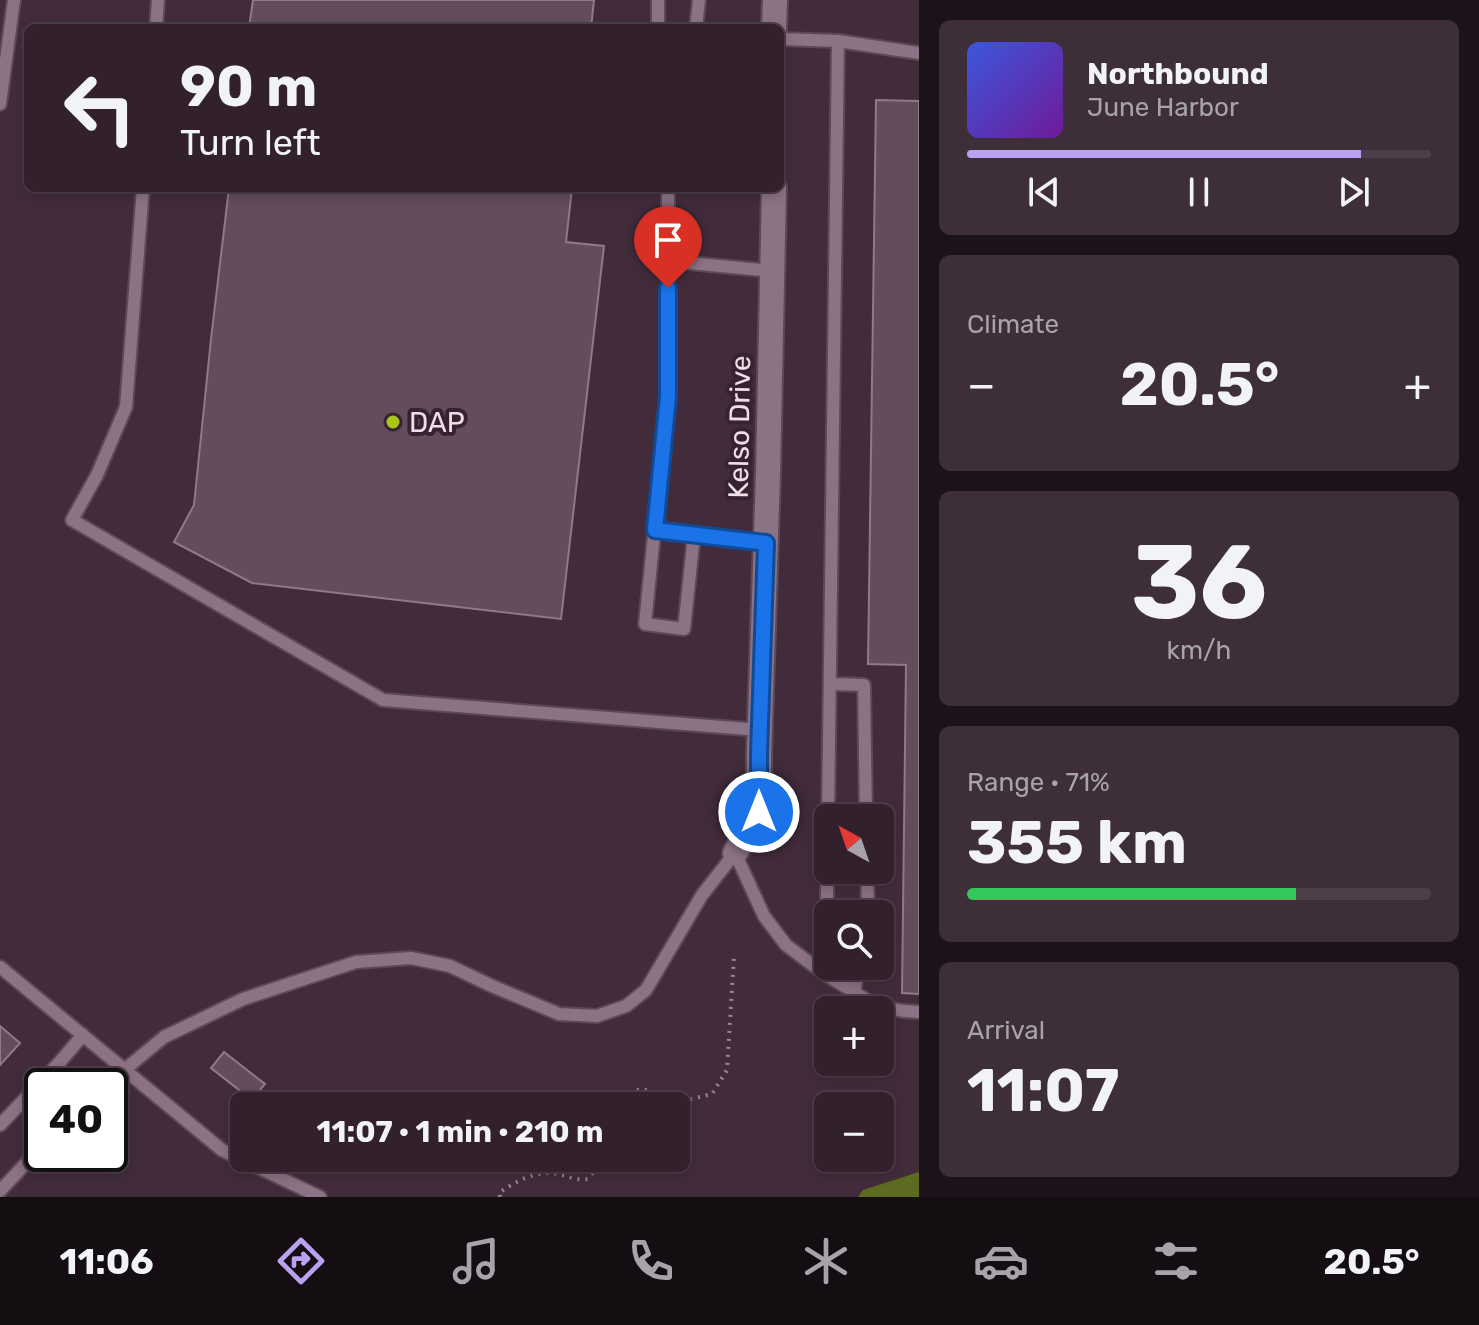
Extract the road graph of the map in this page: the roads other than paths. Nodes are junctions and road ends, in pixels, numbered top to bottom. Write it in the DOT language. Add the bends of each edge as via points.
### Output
graph roads {
  1 [pos="14,0"];
  2 [pos="158,0"];
  3 [pos="658,0"];
  4 [pos="699,0"];
  5 [pos="775,0"];
  6 [pos="156,24"];
  7 [pos="658,24"];
  8 [pos="696,24"];
  9 [pos="774,24"];
  10 [pos="784,39"];
  11 [pos="838,41"];
  12 [pos="919,53"];
  13 [pos="0,104"];
  14 [pos="143,192"];
  15 [pos="668,192"];
  16 [pos="774,192"];
  17 [pos="668,261"];
  18 [pos="772,271"];
  19 [pos="655,530"];
  20 [pos="694,535"];
  21 [pos="766,543"];
  22 [pos="830,684"];
  23 [pos="760,730"];
  24 [pos="866,804"];
  25 [pos="735,853"];
  26 [pos="827,900"];
  27 [pos="814,966"];
  28 [pos="0,967"];
  29 [pos="834,980"];
  30 [pos="856,980"];
  31 [pos="854,992"];
  32 [pos="919,1012"];
  33 [pos="83,1035"];
  34 [pos="124,1068"];
  35 [pos="126,1068"];
  36 [pos="128,1072"];
  37 [pos="0,1125"];
  38 [pos="24,1165"];
  39 [pos="0,1191"];
  40 [pos="320,1197"];
  1 -- 13 [label="lane"];
  2 -- 6 [label="lane"];
  3 -- 7 [label="lane"];
  4 -- 8 [label="lane"];
  5 -- 9 [label="street"];
  10 -- 11 [label="lane"];
  11 -- 12 [label="lane"];
  11 -- 22 [label="lane"];
  14 -- 23 [label="lane" via="126,407 72,520 383,700"];
  15 -- 17 [label="lane"];
  16 -- 18 [label="street, Kelso Drive"];
  17 -- 18 [label="lane"];
  17 -- 19 [label="lane" via="668,396"];
  18 -- 21 [label="street, Kelso Drive"];
  19 -- 20 [label="lane"];
  19 -- 20 [label="lane" via="645,624 684,629"];
  20 -- 21 [label="lane"];
  21 -- 23 [label="street, Kelso Drive"];
  22 -- 24 [label="lane" via="864,685"];
  22 -- 26 [label="lane"];
  23 -- 25 [label="street, Kelso Drive" via="759,812"];
  25 -- 27 [label="lane" via="764,916 786,945"];
  25 -- 35 [label="lane" via="702,895 646,990 626,1006 597,1016 559,1014 450,966 411,958 356,962 243,999 164,1037"];
  28 -- 33 [label="lane"];
  29 -- 31 [label="lane"];
  30 -- 31 [label="lane"];
  31 -- 32 [label="lane" via="875,1005"];
  33 -- 34 [label="lane"];
  33 -- 37 [label="lane"];
  36 -- 40 [label="lane" via="222,1150"];
  38 -- 39 [label="lane"];
}
